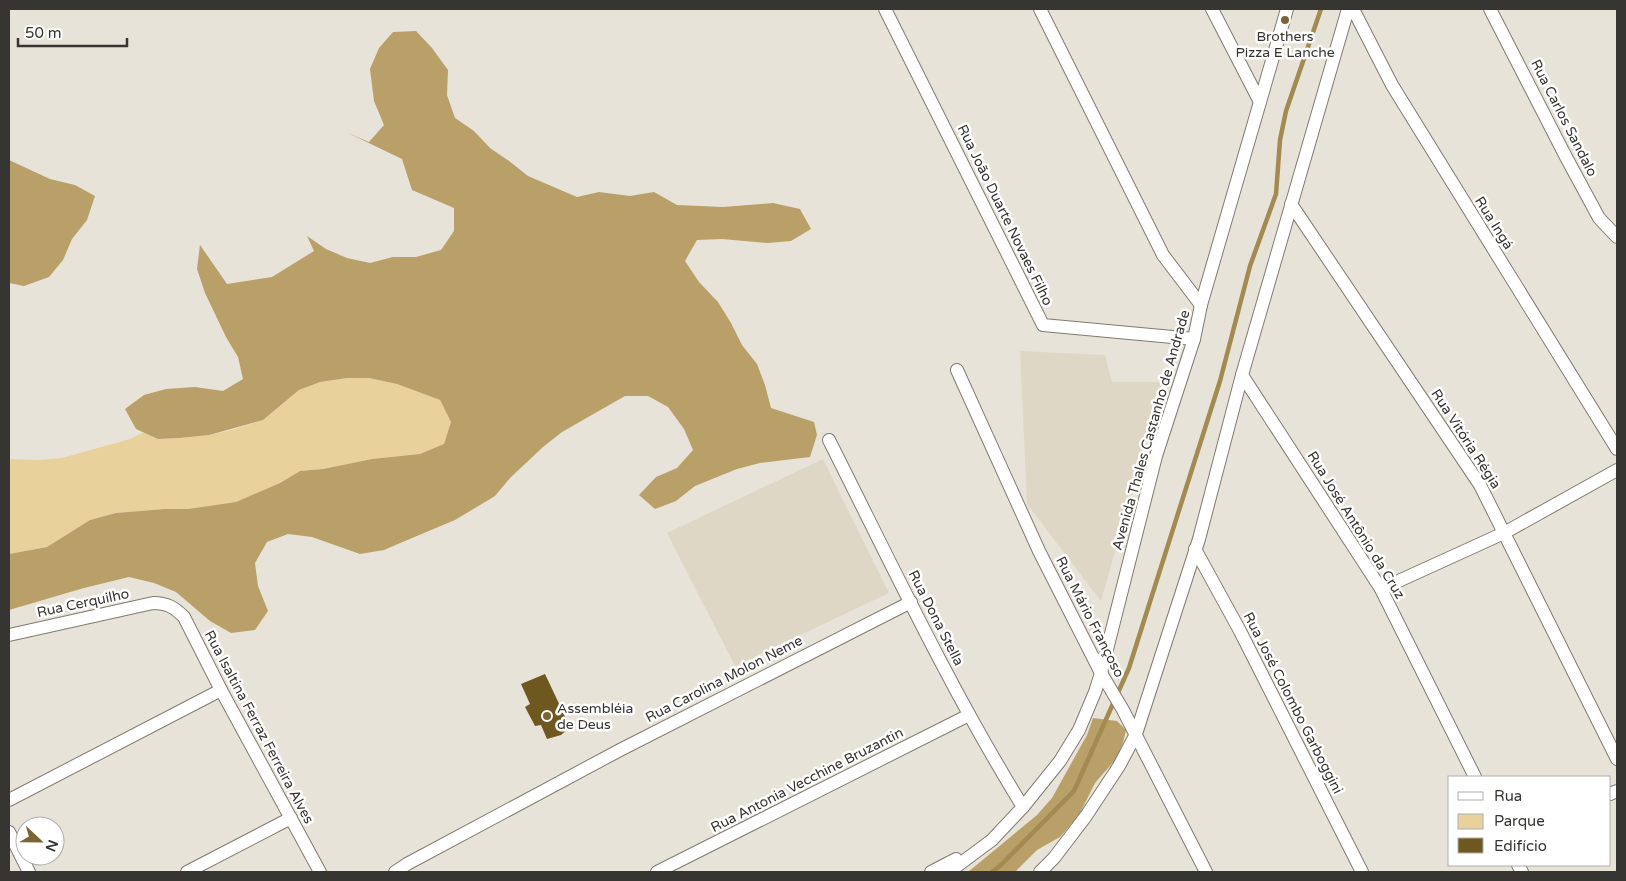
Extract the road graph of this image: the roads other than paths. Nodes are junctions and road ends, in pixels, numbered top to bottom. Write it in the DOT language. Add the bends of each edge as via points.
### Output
graph roads {
  1 [pos="886,9"];
  2 [pos="1040,9"];
  3 [pos="1212,9"];
  4 [pos="1287,9"];
  5 [pos="1348,9"];
  6 [pos="1352,9"];
  7 [pos="1490,9"];
  8 [pos="1260,102"];
  9 [pos="1291,204"];
  10 [pos="1617,237"];
  11 [pos="1201,305"];
  12 [pos="1194,339"];
  13 [pos="957,370"];
  14 [pos="1242,375"];
  15 [pos="829,440"];
  16 [pos="1617,449"];
  17 [pos="1617,470"];
  18 [pos="1504,533"];
  19 [pos="1195,549"];
  20 [pos="1381,589"];
  21 [pos="911,602"];
  22 [pos="164,603"];
  23 [pos="9,635"];
  24 [pos="1101,673"];
  25 [pos="221,690"];
  26 [pos="970,715"];
  27 [pos="1136,734"];
  28 [pos="1617,759"];
  29 [pos="1474,776"];
  30 [pos="9,800"];
  31 [pos="1023,806"];
  32 [pos="291,818"];
  33 [pos="9,832"];
  34 [pos="992,840"];
  35 [pos="29,872"];
  36 [pos="188,872"];
  37 [pos="320,872"];
  38 [pos="395,872"];
  39 [pos="657,872"];
  40 [pos="931,872"];
  41 [pos="949,872"];
  42 [pos="1042,872"];
  43 [pos="1206,872"];
  44 [pos="1362,872"];
  1 -- 12 [label="street, Rua João Duarte Novaes Filho" via="1043,325"];
  2 -- 11 [label="street" via="1163,255"];
  3 -- 8 [label="street"];
  4 -- 8 [label="street, Avenida Thales Castanho de Andrade"];
  5 -- 9 [label="street"];
  6 -- 16 [label="street, Rua Ingá" via="1392,86"];
  7 -- 10 [label="street, Rua Carlos Sandalo" via="1599,218"];
  8 -- 11 [label="street, Avenida Thales Castanho de Andrade"];
  9 -- 14 [label="street"];
  9 -- 18 [label="street, Rua Vitória Régia" via="1480,485"];
  11 -- 12 [label="street, Avenida Thales Castanho de Andrade"];
  12 -- 24 [label="street, Avenida Thales Castanho de Andrade" via="1156,456"];
  13 -- 24 [label="street, Rua Mário Françoso" via="1039,551"];
  14 -- 19 [label="street"];
  14 -- 20 [label="street, Rua José Antônio da Cruz"];
  15 -- 21 [label="street, Rua Dona Stella"];
  17 -- 18 [label="street"];
  18 -- 20 [label="street"];
  18 -- 28 [label="street, Rua Vitória Régia"];
  19 -- 27 [label="street"];
  19 -- 44 [label="street, Rua José Colombo Garboggini"];
  20 -- 29 [label="street, Rua José Antônio da Cruz"];
  21 -- 26 [label="street, Rua Dona Stella"];
  21 -- 38 [label="street, Rua Carolina Molon Neme" via="620,750"];
  22 -- 23 [label="street, Rua Cerquilho"];
  22 -- 25 [label="street, Rua Isaltina Ferraz Ferreira Alves" via="184,617"];
  24 -- 27 [label="street, Rua Mário Françoso"];
  24 -- 31 [label="street, Avenida Thales Castanho de Andrade" via="1079,730 1060,761"];
  25 -- 30 [label="street"];
  25 -- 32 [label="street, Rua Isaltina Ferraz Ferreira Alves"];
  26 -- 31 [label="street, Rua Dona Stella"];
  26 -- 39 [label="street, Rua Antonia Vecchine Bruzantin"];
  27 -- 42 [label="street" via="1092,807"];
  27 -- 43 [label="street, Rua Mário Françoso"];
  31 -- 34 [label="street, Avenida Thales Castanho de Andrade"];
  32 -- 36 [label="street"];
  32 -- 37 [label="street, Rua Isaltina Ferraz Ferreira Alves"];
  33 -- 35 [label="street"];
  34 -- 40 [label="street"];
  34 -- 41 [label="street, Avenida Thales Castanho de Andrade"];
}
